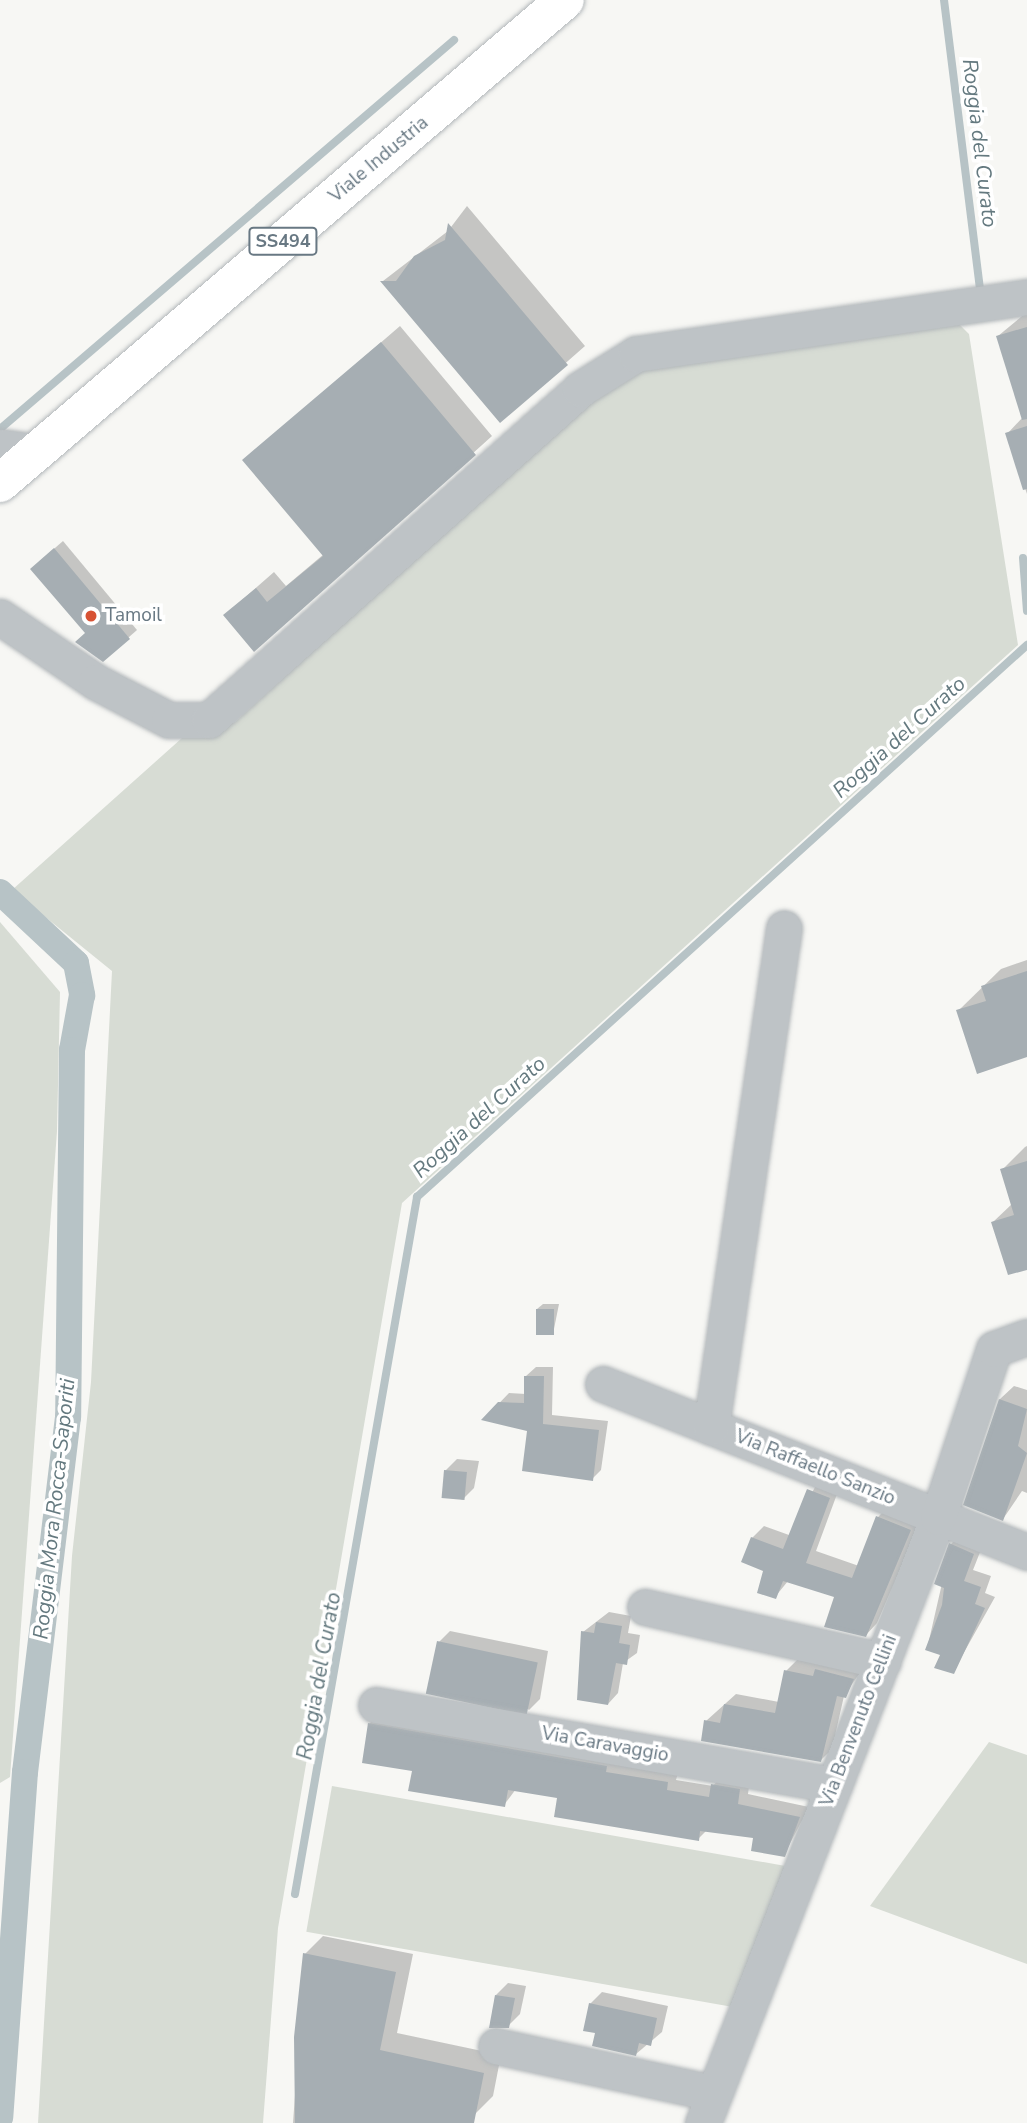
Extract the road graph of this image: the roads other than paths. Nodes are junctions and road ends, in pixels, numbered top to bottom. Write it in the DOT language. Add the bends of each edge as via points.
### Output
graph roads {
  1 [pos="565,0"];
  2 [pos="1027,297"];
  3 [pos="18,450"];
  4 [pos="0,483"];
  5 [pos="0,617"];
  6 [pos="784,928"];
  7 [pos="1027,1338"];
  8 [pos="603,1384"];
  9 [pos="711,1427"];
  10 [pos="938,1517"];
  11 [pos="1027,1552"];
  12 [pos="645,1607"];
  13 [pos="883,1661"];
  14 [pos="376,1705"];
  15 [pos="834,1785"];
  16 [pos="496,2046"];
  17 [pos="708,2108"];
  1 -- 3 [label="main road, Viale Industria / SS494"];
  2 -- 5 [label="street" via="636,354 580,389 209,720 169,720 96,682"];
  3 -- 4 [label="main road, Viale Industria / SS494"];
  6 -- 9 [label="street"];
  7 -- 10 [label="street, Via Benvenuto Cellini" via="994,1349"];
  8 -- 9 [label="street, Via Raffaello Sanzio"];
  9 -- 10 [label="street, Via Raffaello Sanzio"];
  10 -- 11 [label="street, Via Raffaello Sanzio"];
  10 -- 13 [label="street, Via Benvenuto Cellini"];
  12 -- 13 [label="street"];
  13 -- 15 [label="street, Via Benvenuto Cellini"];
  14 -- 15 [label="street, Via Caravaggio"];
  15 -- 17 [label="street, Via Benvenuto Cellini"];
  16 -- 17 [label="street"];
}
